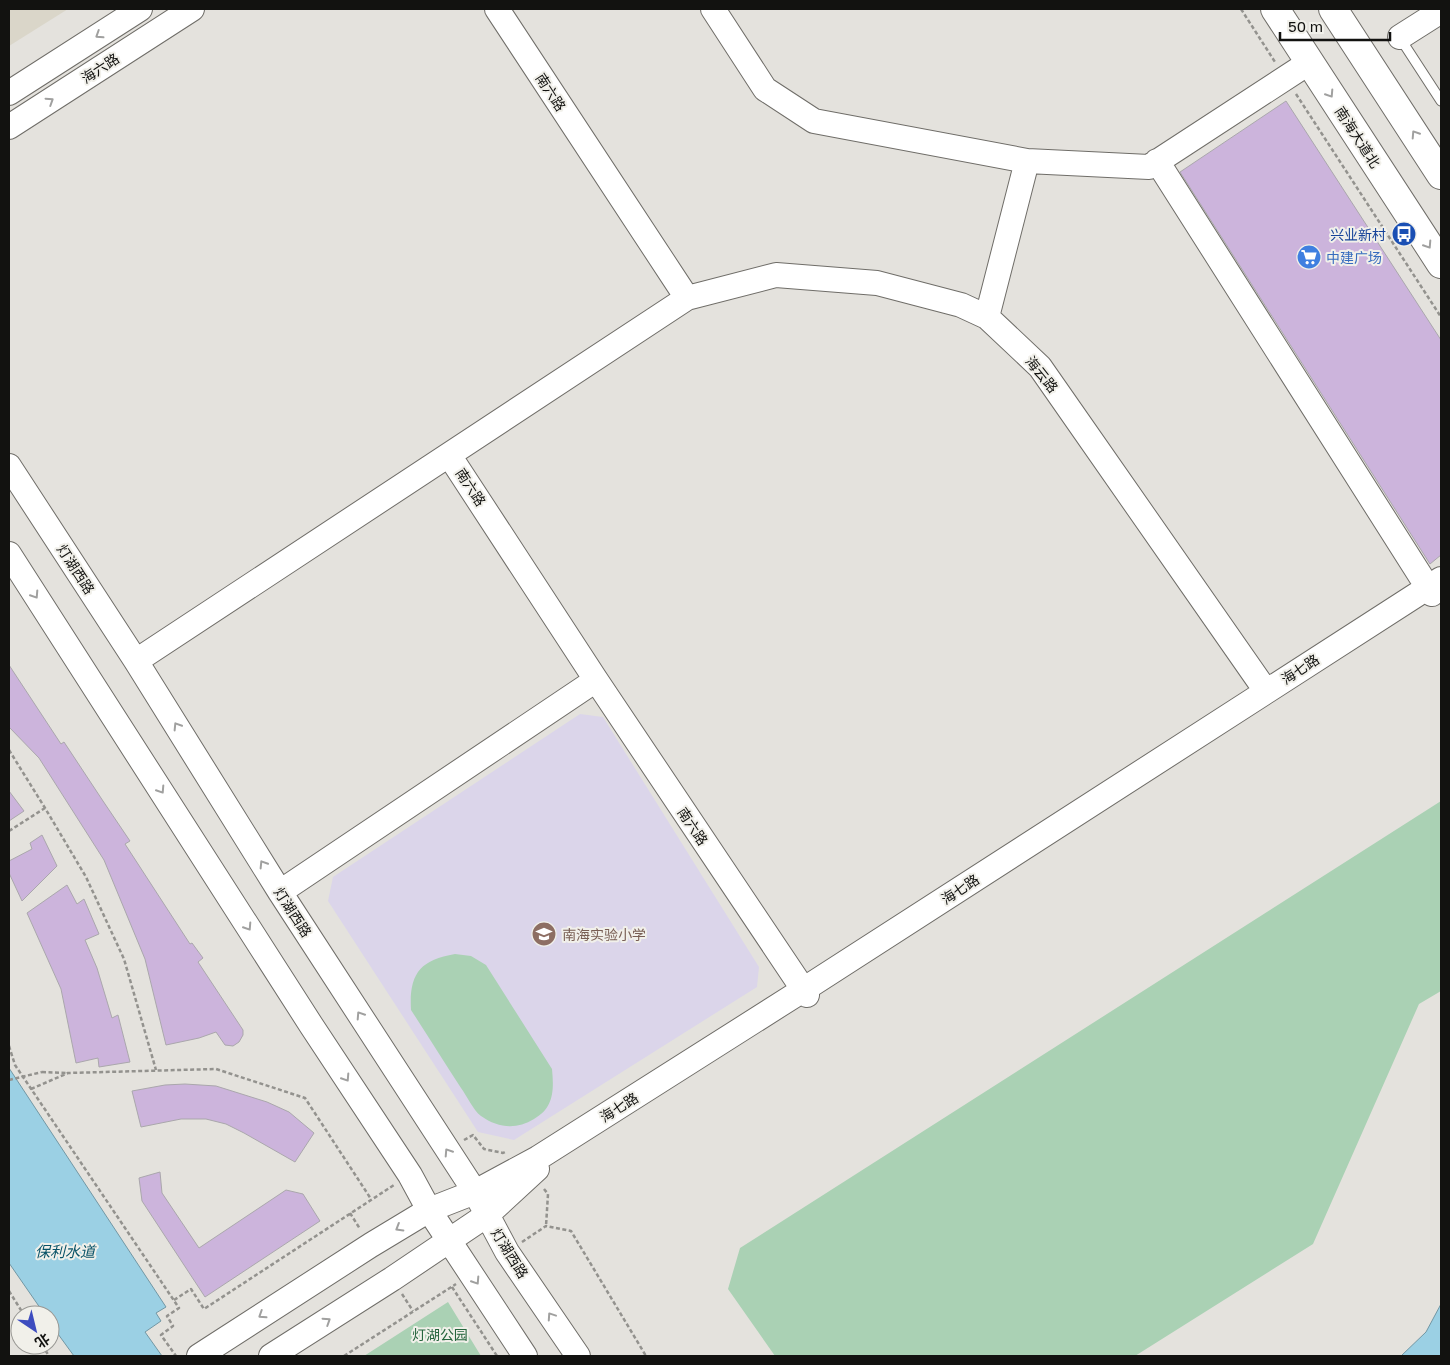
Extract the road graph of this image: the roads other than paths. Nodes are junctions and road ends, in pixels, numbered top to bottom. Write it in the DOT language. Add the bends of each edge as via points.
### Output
graph roads {
  1 [pos="140,9"];
  2 [pos="192,9"];
  3 [pos="497,9"];
  4 [pos="713,9"];
  5 [pos="1275,9"];
  6 [pos="1333,9"];
  7 [pos="1441,11"];
  8 [pos="1400,38"];
  9 [pos="1310,62"];
  10 [pos="9,94"];
  11 [pos="1441,101"];
  12 [pos="9,127"];
  13 [pos="1027,162"];
  14 [pos="1157,162"];
  15 [pos="1441,175"];
  16 [pos="1441,264"];
  17 [pos="687,298"];
  18 [pos="987,317"];
  19 [pos="450,455"];
  20 [pos="9,466"];
  21 [pos="9,554"];
  22 [pos="1436,587"];
  23 [pos="136,661"];
  24 [pos="596,680"];
  25 [pos="1266,691"];
  26 [pos="280,892"];
  27 [pos="805,993"];
  28 [pos="531,1168"];
  29 [pos="475,1192"];
  30 [pos="430,1210"];
  31 [pos="487,1215"];
  32 [pos="450,1240"];
  33 [pos="199,1356"];
  34 [pos="271,1356"];
  35 [pos="525,1356"];
  36 [pos="578,1356"];
  1 -- 10 [label="main road, 海六路, one-way"];
  12 -- 2 [label="main road, 海六路, one-way"];
  3 -- 17 [label="main road, 南六路"];
  4 -- 13 [label="main road" via="765,88 814,121"];
  5 -- 9 [label="highway, 南海大道北"];
  15 -- 6 [label="highway, one-way"];
  7 -- 8 [label="main road"];
  8 -- 11 [label="lane"];
  9 -- 14 [label="main road"];
  9 -- 16 [label="highway, 南海大道北, one-way"];
  13 -- 14 [label="main road" via="1149,167"];
  13 -- 18 [label="main road"];
  14 -- 22 [label="main road"];
  17 -- 18 [label="main road, 海云路" via="776,275 877,283 961,305"];
  17 -- 19 [label="main road, 南六路"];
  18 -- 25 [label="main road, 海云路" via="1040,367"];
  19 -- 23 [label="main road"];
  19 -- 24 [label="main road, 南六路"];
  20 -- 23 [label="main road, 灯湖西路"];
  21 -- 30 [label="main road, one-way" via="410,1174"];
  22 -- 25 [label="main road, 海七路"];
  22 -- 27 [label="main road, 海七路"];
  26 -- 23 [label="main road, 灯湖西路, one-way"];
  24 -- 26 [label="main road"];
  24 -- 27 [label="main road, 南六路"];
  25 -- 27 [label="main road, 海七路"];
  29 -- 26 [label="main road, 灯湖西路, one-way"];
  27 -- 28 [label="main road, 海七路"];
  28 -- 29 [label="main road, 海七路"];
  28 -- 31 [label="main road, 海七路"];
  29 -- 30 [label="main road, 海七路"];
  29 -- 31 [label="main road, 灯湖西路"];
  30 -- 32 [label="main road"];
  30 -- 33 [label="main road, 海七路, one-way"];
  31 -- 32 [label="main road, 海七路"];
  36 -- 31 [label="main road, 灯湖西路, one-way" via="507,1252"];
  34 -- 32 [label="main road, 海七路, one-way"];
  32 -- 35 [label="main road, one-way"];
}
